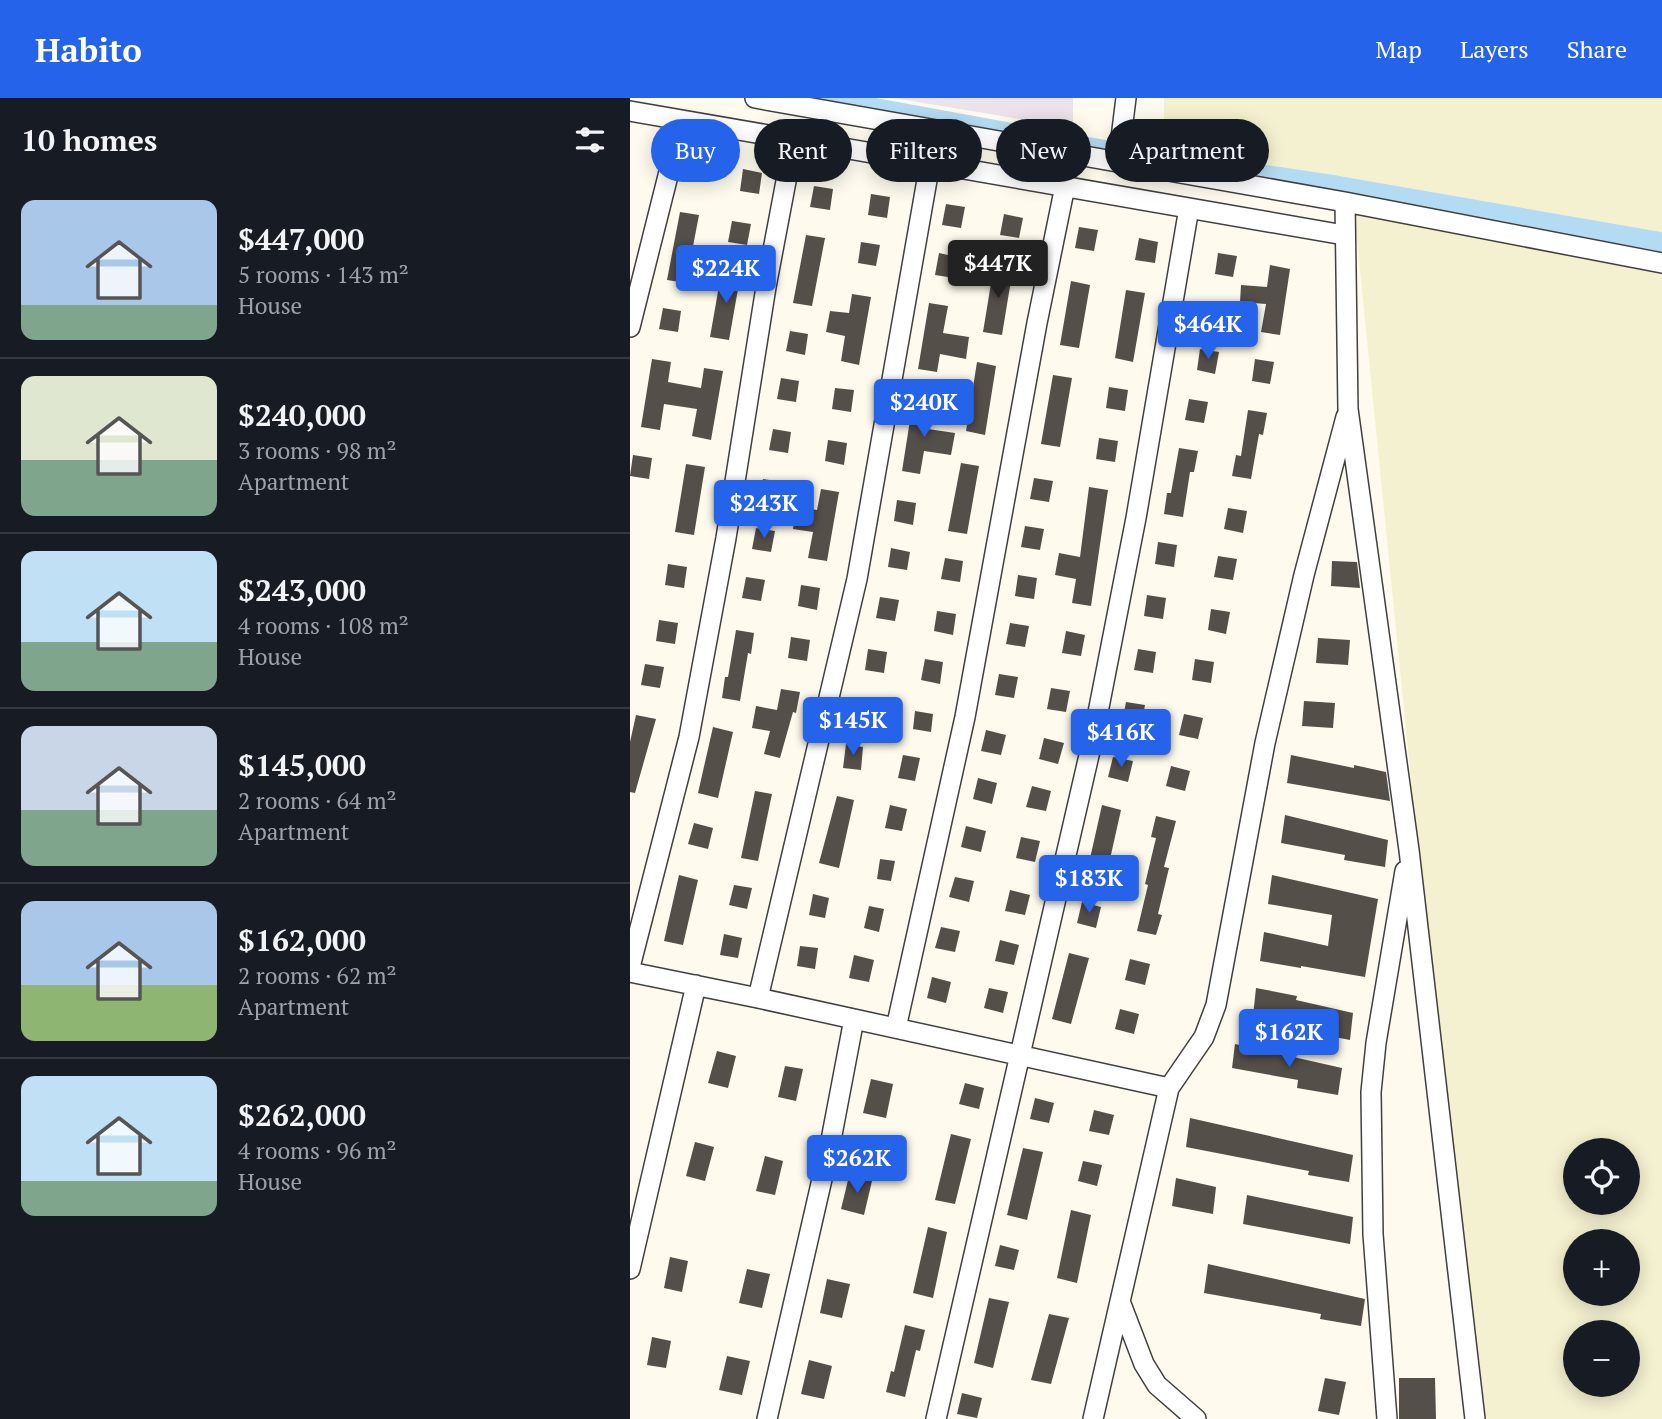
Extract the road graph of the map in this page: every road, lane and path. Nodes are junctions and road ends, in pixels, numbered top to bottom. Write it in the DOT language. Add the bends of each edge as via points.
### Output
graph roads {
  1 [pos="755,98"];
  2 [pos="1126,98"];
  3 [pos="630,111"];
  4 [pos="676,119"];
  5 [pos="1124,119"];
  6 [pos="1105,159"];
  7 [pos="982,172"];
  8 [pos="666,182"];
  9 [pos="786,182"];
  10 [pos="927,182"];
  11 [pos="1234,182"];
  12 [pos="1065,186"];
  13 [pos="1345,202"];
  14 [pos="1189,208"];
  15 [pos="1344,235"];
  16 [pos="1662,263"];
  17 [pos="630,327"];
  18 [pos="1348,409"];
  19 [pos="1409,850"];
  20 [pos="630,967"];
  21 [pos="630,972"];
  22 [pos="696,985"];
  23 [pos="758,998"];
  24 [pos="854,1019"];
  25 [pos="896,1028"];
  26 [pos="1019,1056"];
  27 [pos="1169,1088"];
  28 [pos="630,1269"];
  29 [pos="1121,1304"];
  30 [pos="767,1419"];
  31 [pos="936,1419"];
  32 [pos="1093,1419"];
  33 [pos="1196,1419"];
  34 [pos="1387,1419"];
  35 [pos="1475,1419"];
  1 -- 6 [label="lane"];
  2 -- 5 [label="lane"];
  3 -- 4 [label="lane"];
  7 -- 12 [label="lane"];
  8 -- 17 [label="lane"];
  9 -- 20 [label="lane" via="689,737"];
  10 -- 23 [label="lane" via="857,579"];
  11 -- 13 [label="lane"];
  12 -- 14 [label="lane"];
  12 -- 25 [label="lane" via="965,717"];
  13 -- 15 [label="lane"];
  13 -- 16 [label="lane"];
  14 -- 15 [label="lane"];
  14 -- 26 [label="lane" via="1096,724"];
  15 -- 18 [label="lane"];
  18 -- 19 [label="lane"];
  18 -- 27 [label="lane" via="1265,743 1216,1005 1204,1037"];
  19 -- 34 [label="lane" via="1371,1092 1373,1234"];
  19 -- 35 [label="lane"];
  21 -- 22 [label="lane"];
  22 -- 23 [label="lane"];
  22 -- 28 [label="lane"];
  23 -- 24 [label="lane"];
  24 -- 25 [label="lane"];
  24 -- 30 [label="lane"];
  25 -- 26 [label="lane"];
  26 -- 27 [label="lane"];
  26 -- 31 [label="lane"];
  27 -- 29 [label="lane"];
  29 -- 32 [label="lane"];
  29 -- 33 [label="lane" via="1157,1385"];
}
